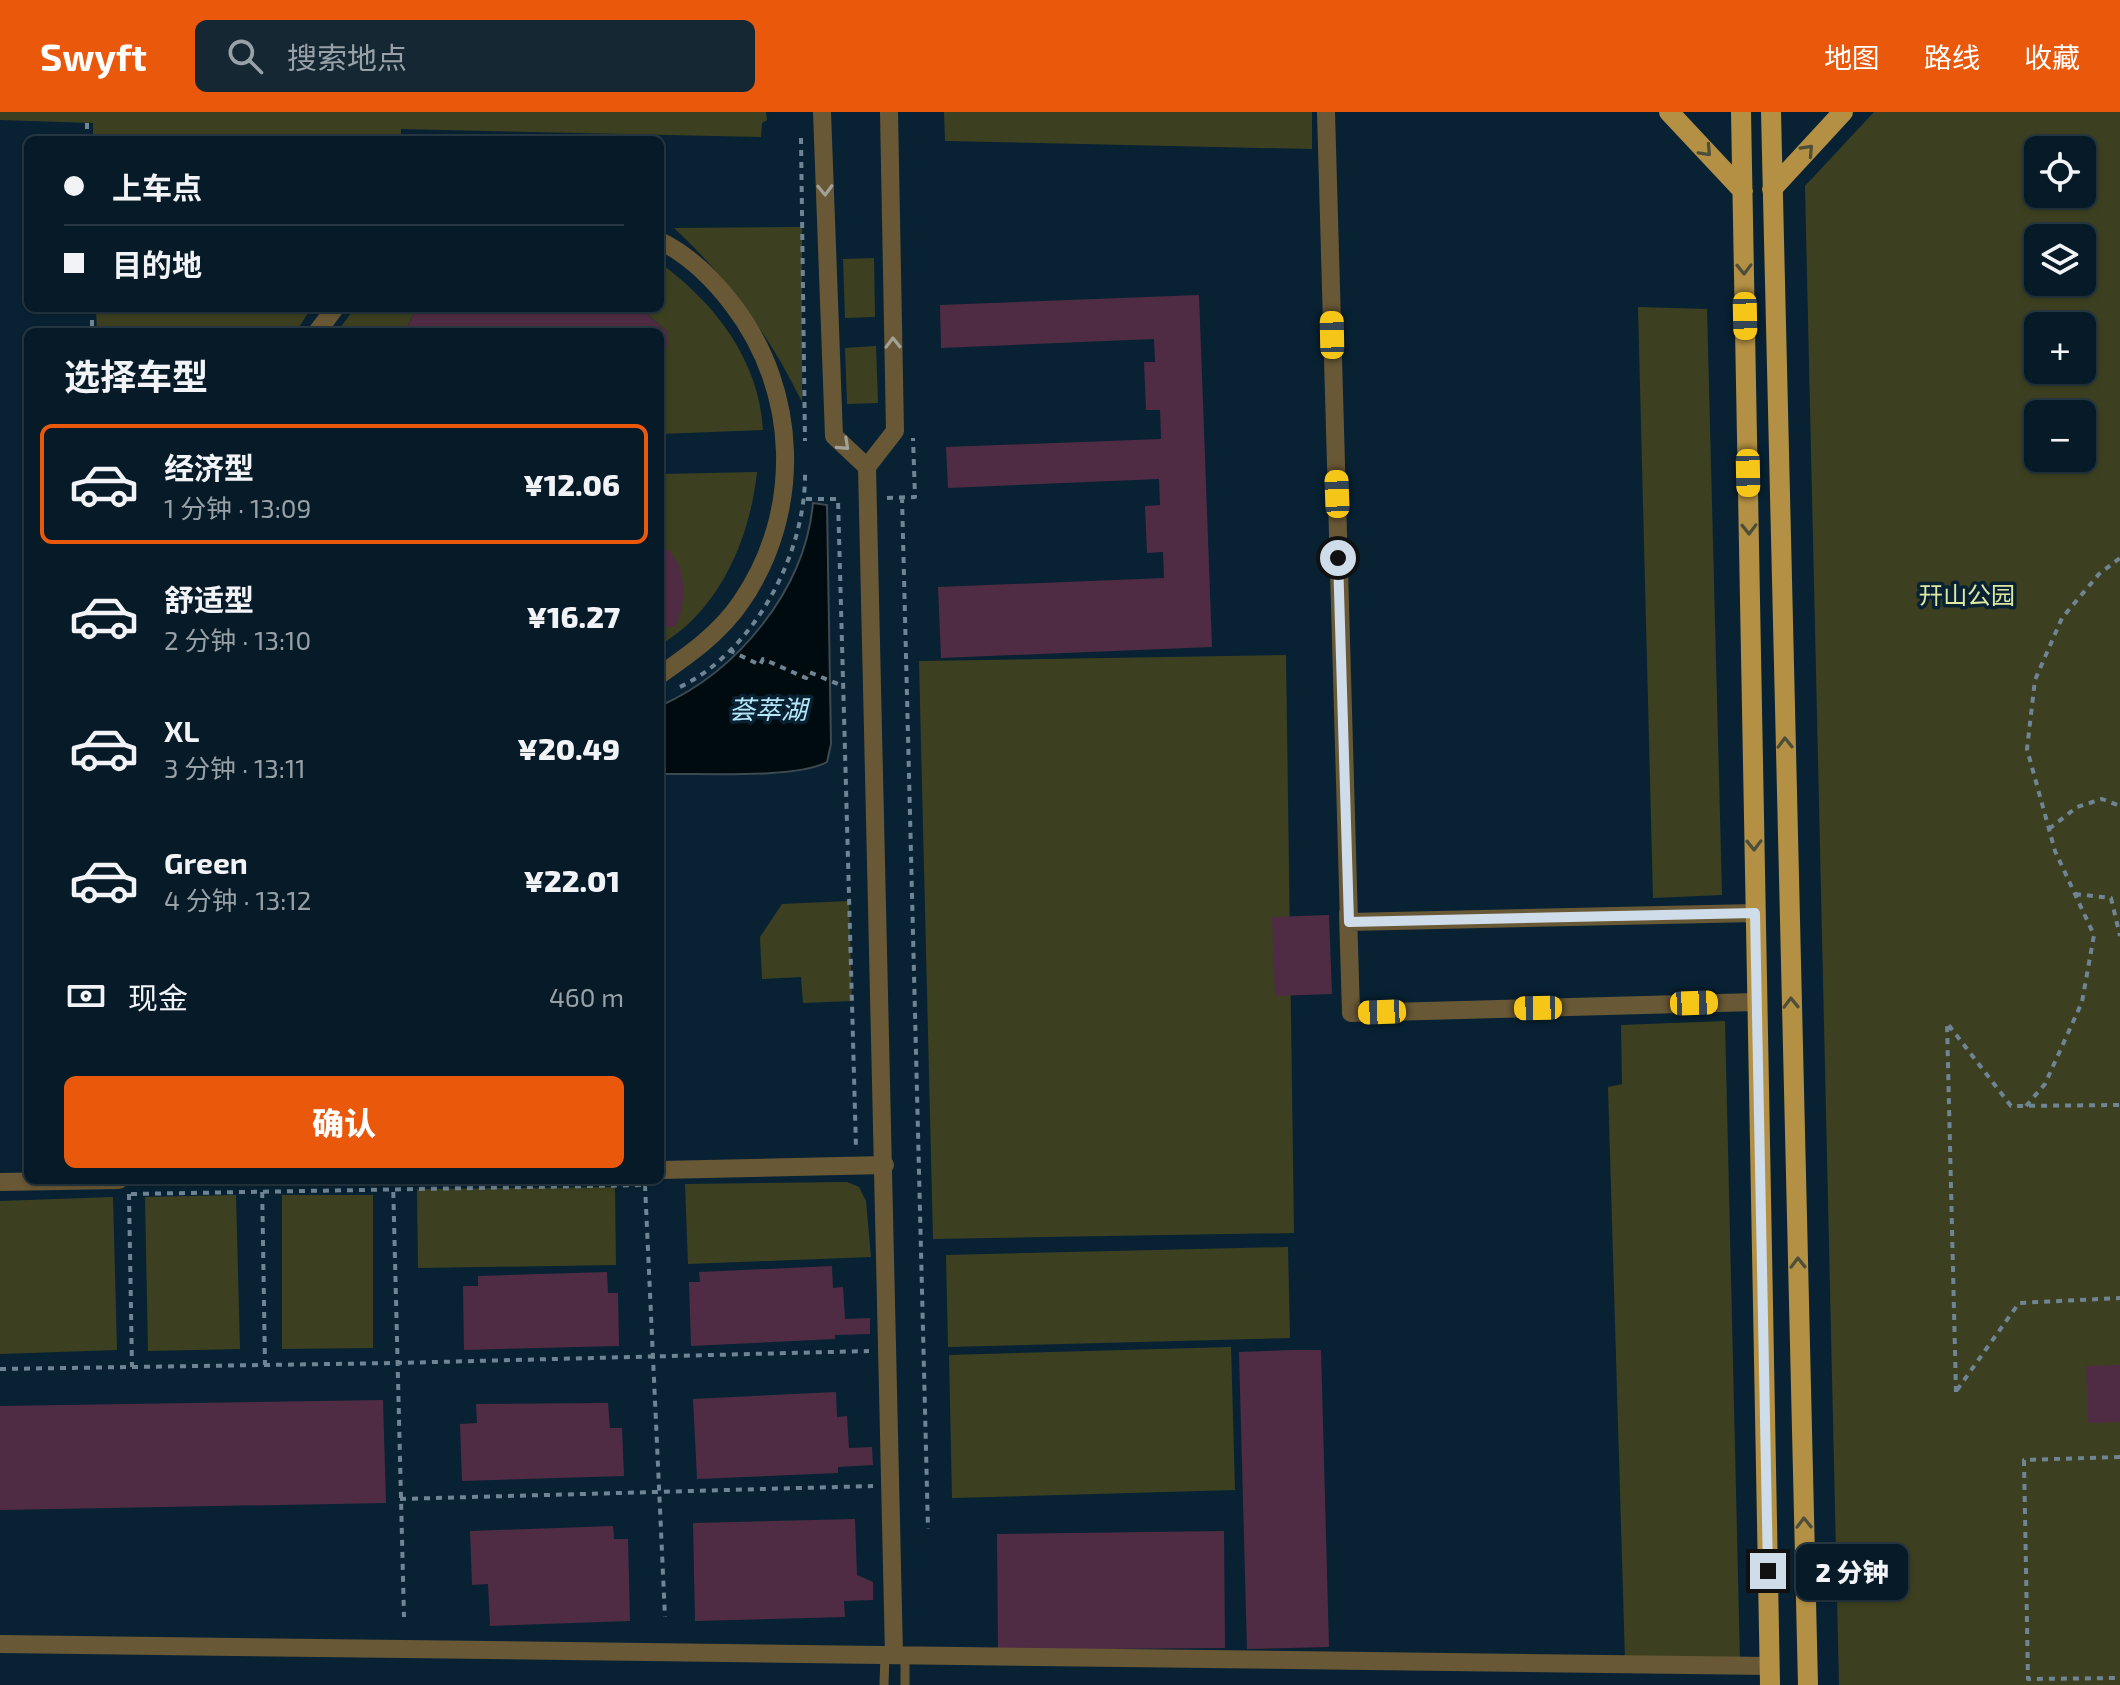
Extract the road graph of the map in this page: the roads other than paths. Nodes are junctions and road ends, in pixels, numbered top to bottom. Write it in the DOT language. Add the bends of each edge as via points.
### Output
graph roads {
  1 [pos="822,112"];
  2 [pos="889,112"];
  3 [pos="1326,112"];
  4 [pos="1669,112"];
  5 [pos="1741,112"];
  6 [pos="1771,112"];
  7 [pos="1843,112"];
  8 [pos="1772,189"];
  9 [pos="1743,191"];
  10 [pos="664,243"];
  11 [pos="867,467"];
  12 [pos="664,672"];
  13 [pos="1348,908"];
  14 [pos="1755,913"];
  15 [pos="1756,1002"];
  16 [pos="885,1165"];
  17 [pos="664,1170"];
  18 [pos="0,1182"];
  19 [pos="24,1183"];
  20 [pos="49,1184"];
  21 [pos="122,1187"];
  22 [pos="0,1644"];
  23 [pos="895,1654"];
  24 [pos="1770,1676"];
  25 [pos="884,1685"];
  26 [pos="905,1685"];
  27 [pos="1808,1685"];
  1 -- 11 [label="street, one-way" via="834,436"];
  11 -- 2 [label="street, one-way" via="895,431"];
  3 -- 13 [label="street"];
  4 -- 9 [label="main road, one-way"];
  5 -- 9 [label="main road"];
  6 -- 8 [label="main road"];
  8 -- 7 [label="main road, one-way"];
  27 -- 8 [label="main road, one-way"];
  9 -- 14 [label="main road, one-way"];
  10 -- 12 [label="street" via="716,284 751,330 775,382 786,439 784,496 762,565 741,603 702,645"];
  11 -- 16 [label="street"];
  13 -- 14 [label="street" via="1349,922"];
  13 -- 15 [label="street" via="1351,1013"];
  14 -- 15 [label="main road"];
  15 -- 24 [label="main road"];
  16 -- 17 [label="street"];
  16 -- 23 [label="street"];
  18 -- 19 [label="street"];
  20 -- 21 [label="street"];
  22 -- 23 [label="street"];
  23 -- 24 [label="street"];
  23 -- 25 [label="lane"];
  23 -- 26 [label="lane"];
}
